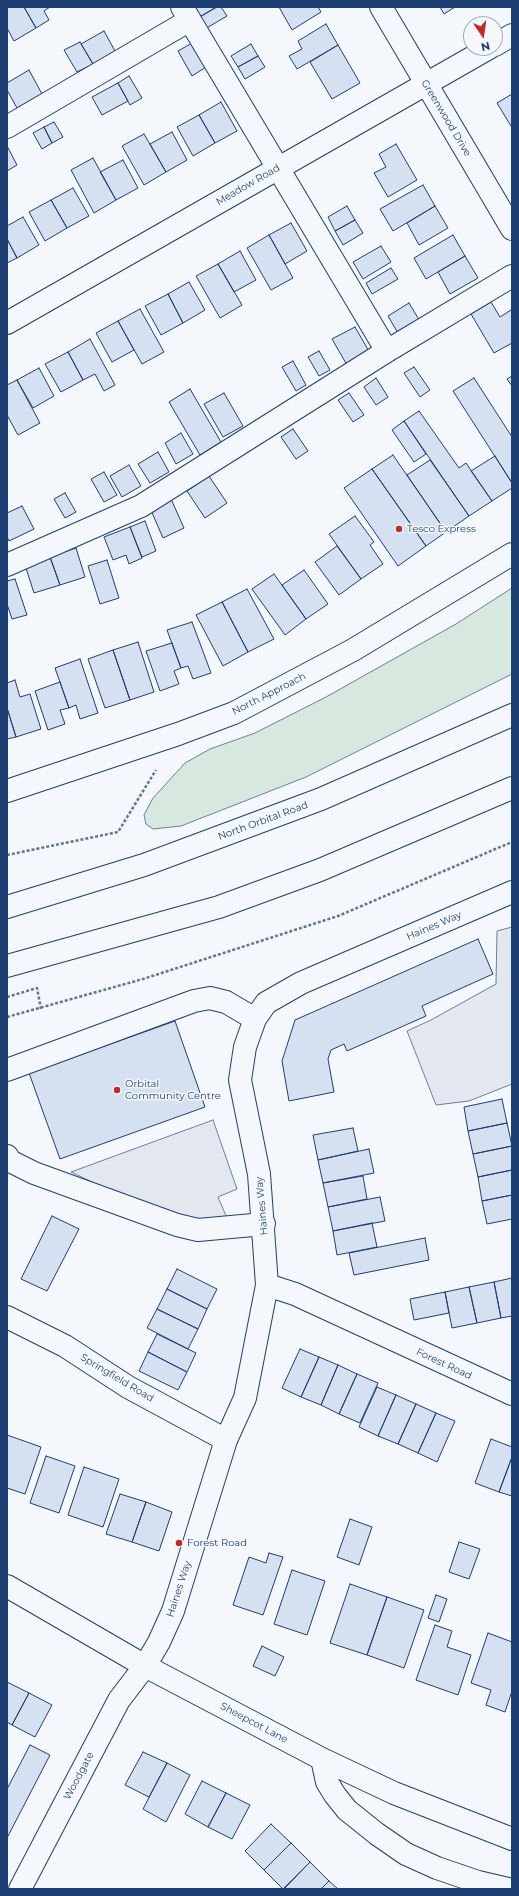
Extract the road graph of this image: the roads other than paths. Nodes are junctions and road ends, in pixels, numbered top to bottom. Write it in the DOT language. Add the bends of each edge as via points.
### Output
graph roads {
  1 [pos="380,7"];
  2 [pos="186,13"];
  3 [pos="512,35"];
  4 [pos="503,40"];
  5 [pos="475,56"];
  6 [pos="426,84"];
  7 [pos="7,127"];
  8 [pos="278,168"];
  9 [pos="512,229"];
  10 [pos="512,276"];
  11 [pos="7,323"];
  12 [pos="387,351"];
  13 [pos="512,554"];
  14 [pos="7,566"];
  15 [pos="512,715"];
  16 [pos="512,788"];
  17 [pos="7,791"];
  18 [pos="512,892"];
  19 [pos="7,908"];
  20 [pos="7,966"];
  21 [pos="255,1019"];
  22 [pos="7,1070"];
  23 [pos="7,1156"];
  24 [pos="264,1224"];
  25 [pos="267,1285"];
  26 [pos="7,1317"];
  27 [pos="512,1394"];
  28 [pos="226,1440"];
  29 [pos="7,1586"];
  30 [pos="145,1666"];
  31 [pos="322,1759"];
  32 [pos="512,1839"];
  33 [pos="20,1889"];
  34 [pos="508,1889"];
  1 -- 6 [label="main road, Greenwood Drive"];
  2 -- 7 [label="main road"];
  2 -- 8 [label="main road"];
  3 -- 4 [label="main road"];
  5 -- 6 [label="main road, Meadow Road"];
  6 -- 8 [label="main road, Meadow Road"];
  6 -- 9 [label="main road, Greenwood Drive"];
  8 -- 11 [label="main road, Meadow Road"];
  8 -- 12 [label="main road"];
  10 -- 12 [label="main road"];
  12 -- 14 [label="main road" via="141,506"];
  13 -- 17 [label="main road, North Approach" via="353,650 234,713"];
  15 -- 19 [label="main road, North Orbital Road" via="322,799 144,865"];
  16 -- 20 [label="main road" via="320,870 219,907"];
  18 -- 21 [label="main road, Haines Way" via="300,983 266,1003"];
  21 -- 22 [label="main road" via="226,1002 210,998 194,1001"];
  21 -- 24 [label="main road, Haines Way" via="245,1047 240,1080 259,1174"];
  23 -- 24 [label="main road" via="10,1161 34,1173 177,1225 198,1230"];
  24 -- 25 [label="main road, Haines Way"];
  25 -- 27 [label="main road, Forest Road" via="295,1294"];
  25 -- 28 [label="main road, Haines Way" via="246,1398"];
  26 -- 28 [label="main road, Springfield Road" via="65,1346 128,1387"];
  28 -- 30 [label="main road, Haines Way" via="173,1611"];
  29 -- 30 [label="main road, Sheepcot Lane"];
  30 -- 31 [label="main road, Sheepcot Lane"];
  30 -- 33 [label="main road, Woodgate" via="119,1700"];
  31 -- 32 [label="main road, Sheepcot Lane" via="394,1793"];
  31 -- 34 [label="main road" via="327,1782 335,1795 347,1810 377,1834 406,1854 437,1868"];
}
